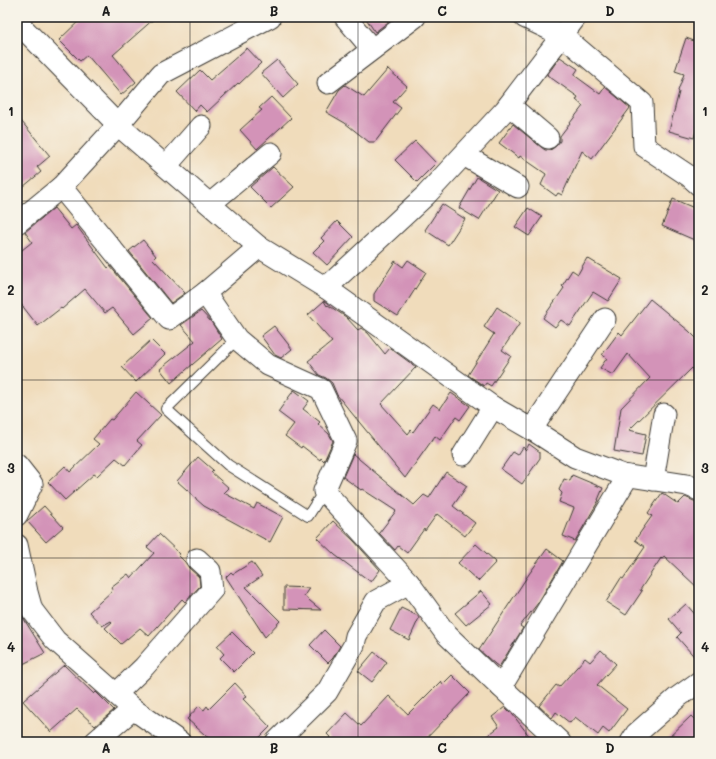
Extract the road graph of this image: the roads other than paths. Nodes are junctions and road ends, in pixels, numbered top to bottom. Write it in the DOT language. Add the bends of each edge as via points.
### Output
graph roads {
  1 [pos="270,17"];
  2 [pos="345,17"];
  3 [pos="414,17"];
  4 [pos="524,17"];
  5 [pos="576,17"];
  6 [pos="17,22"];
  7 [pos="562,34"];
  8 [pos="372,49"];
  9 [pos="328,83"];
  10 [pos="509,105"];
  11 [pos="118,125"];
  12 [pos="201,126"];
  13 [pos="548,138"];
  14 [pos="271,153"];
  15 [pos="464,155"];
  16 [pos="166,166"];
  17 [pos="699,185"];
  18 [pos="61,187"];
  19 [pos="518,187"];
  20 [pos="210,204"];
  21 [pos="17,223"];
  22 [pos="260,247"];
  23 [pos="326,288"];
  24 [pos="205,292"];
  25 [pos="605,319"];
  26 [pos="237,339"];
  27 [pos="493,406"];
  28 [pos="664,414"];
  29 [pos="532,429"];
  30 [pos="463,455"];
  31 [pos="17,465"];
  32 [pos="628,476"];
  33 [pos="653,480"];
  34 [pos="699,490"];
  35 [pos="324,492"];
  36 [pos="17,516"];
  37 [pos="17,545"];
  38 [pos="197,559"];
  39 [pos="409,583"];
  40 [pos="22,598"];
  41 [pos="699,682"];
  42 [pos="500,687"];
  43 [pos="116,694"];
  44 [pos="133,708"];
  45 [pos="95,742"];
  46 [pos="180,742"];
  47 [pos="276,742"];
  48 [pos="560,742"];
  49 [pos="631,742"];
  1 -- 11 [label="street" via="161,74"];
  2 -- 8 [label="street"];
  3 -- 8 [label="street"];
  4 -- 7 [label="street"];
  5 -- 7 [label="street"];
  6 -- 11 [label="street"];
  7 -- 10 [label="street"];
  7 -- 17 [label="street" via="642,103 644,146"];
  8 -- 9 [label="street"];
  10 -- 13 [label="street"];
  10 -- 15 [label="street"];
  11 -- 16 [label="street"];
  11 -- 18 [label="street"];
  12 -- 16 [label="street"];
  14 -- 20 [label="street"];
  15 -- 19 [label="street"];
  15 -- 23 [label="street" via="426,195"];
  16 -- 20 [label="street"];
  18 -- 21 [label="street"];
  18 -- 24 [label="street" via="169,319"];
  20 -- 22 [label="street"];
  22 -- 23 [label="street"];
  22 -- 24 [label="street"];
  23 -- 27 [label="street"];
  24 -- 26 [label="street"];
  25 -- 29 [label="street"];
  26 -- 35 [label="street" via="268,366 321,389 346,441"];
  26 -- 35 [label="lane" via="166,409 228,465 308,516"];
  27 -- 29 [label="street"];
  27 -- 30 [label="street"];
  28 -- 33 [label="street"];
  29 -- 32 [label="street" via="575,457"];
  31 -- 36 [label="street" via="32,484"];
  32 -- 33 [label="street"];
  32 -- 42 [label="street"];
  33 -- 34 [label="street" via="687,485"];
  35 -- 39 [label="street"];
  37 -- 40 [label="street"];
  38 -- 43 [label="street" via="210,571 212,590"];
  39 -- 42 [label="street" via="446,634"];
  39 -- 47 [label="street" via="376,601 327,692"];
  40 -- 43 [label="street" via="55,640"];
  41 -- 49 [label="street" via="636,734"];
  42 -- 48 [label="street"];
  43 -- 44 [label="street"];
  44 -- 45 [label="street"];
  44 -- 46 [label="street"];
}
